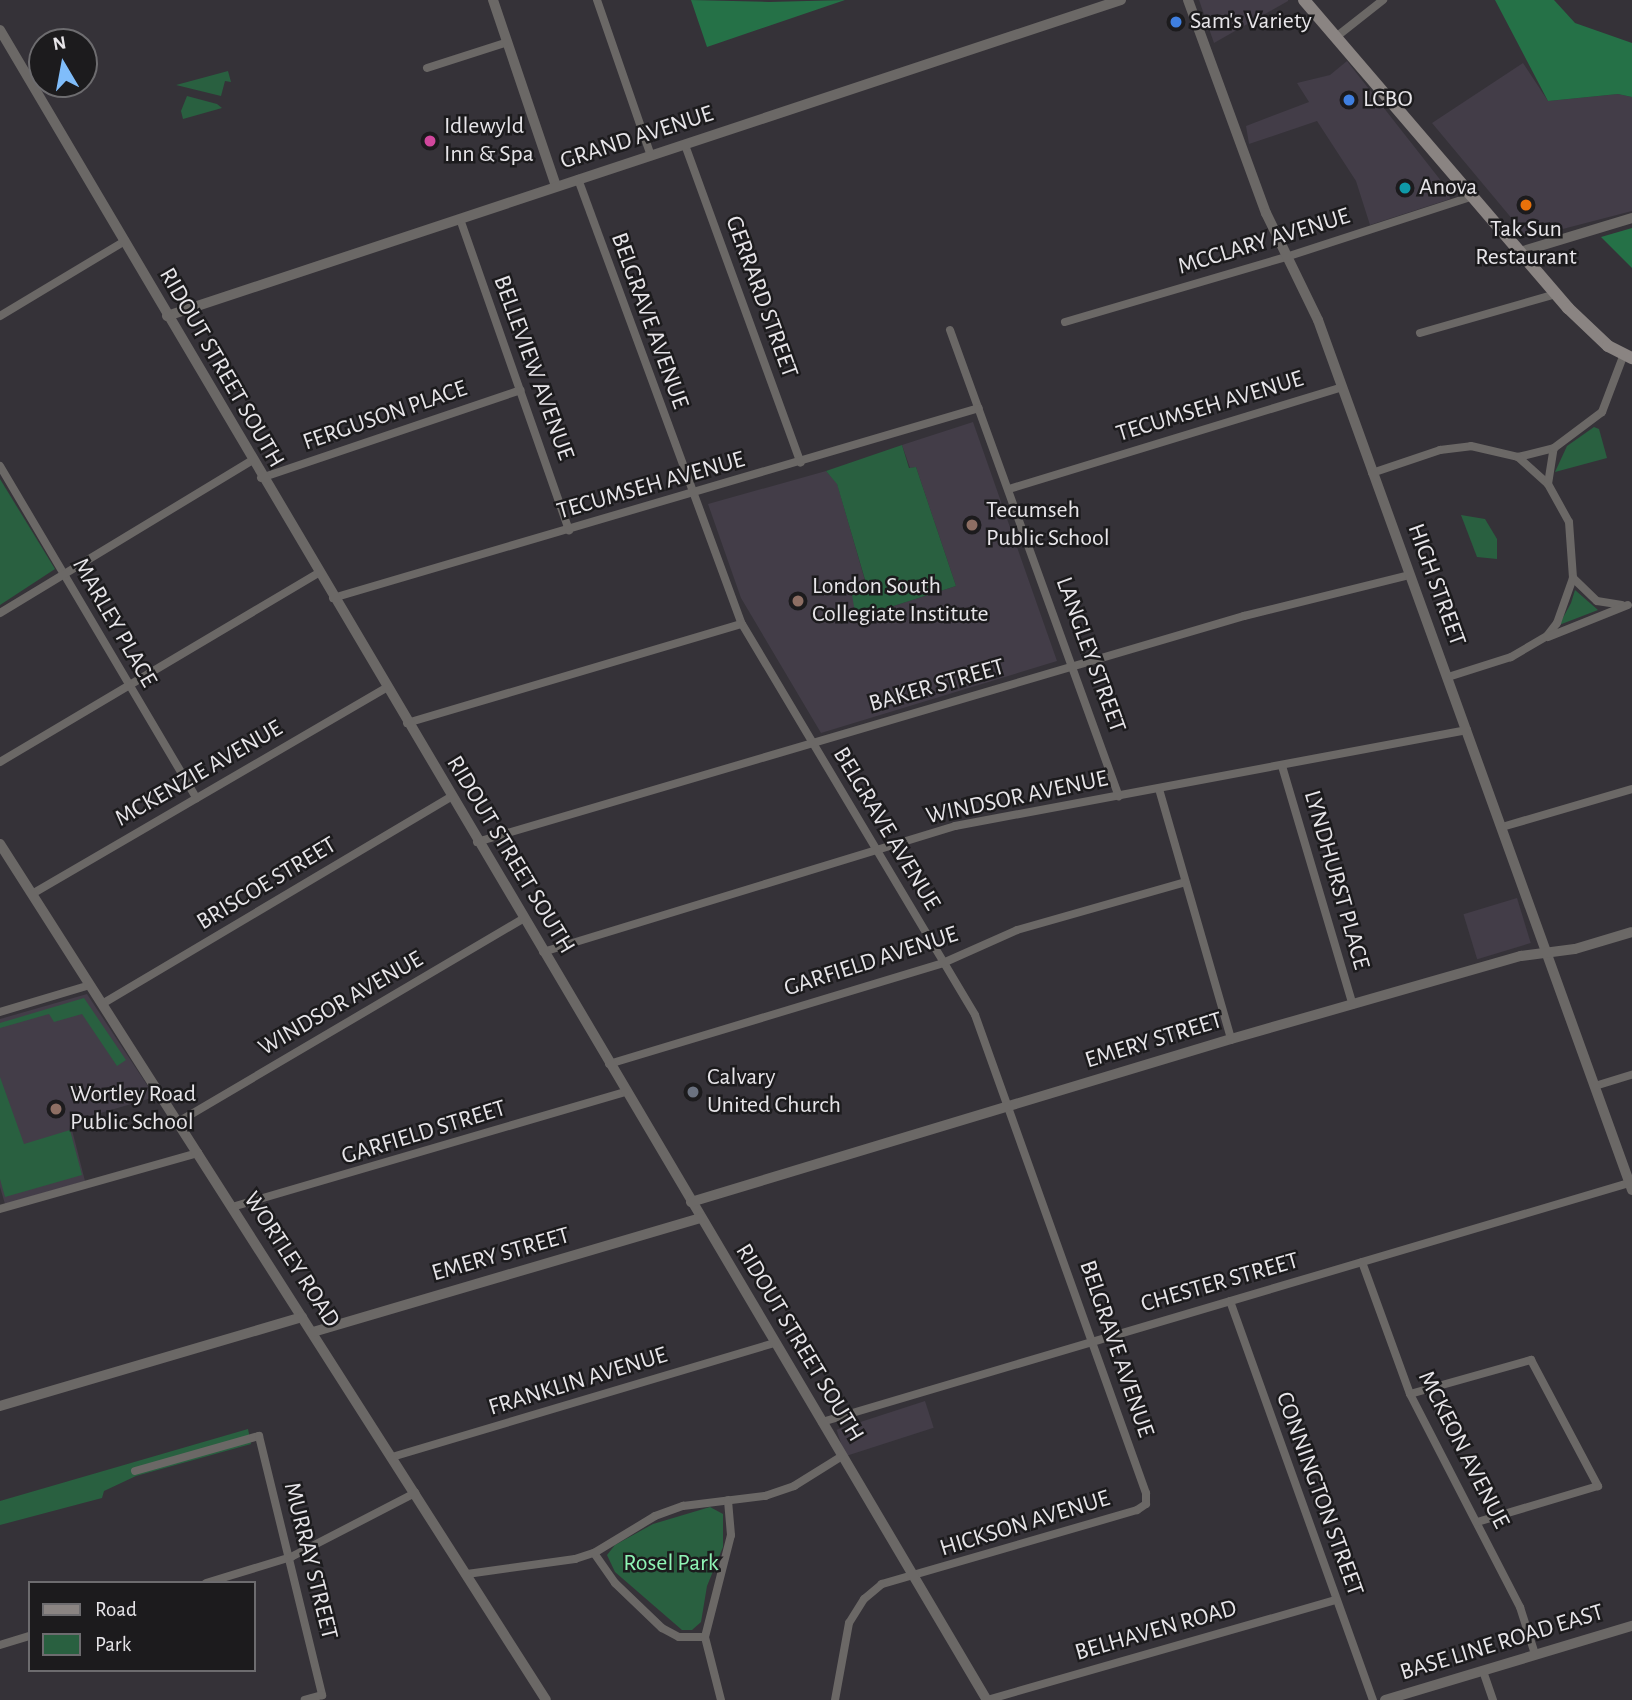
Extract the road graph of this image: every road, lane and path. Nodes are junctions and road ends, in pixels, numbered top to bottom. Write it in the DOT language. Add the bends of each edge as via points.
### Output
graph roads {
  1 [pos="493,0"];
  2 [pos="597,0"];
  3 [pos="1121,0"];
  4 [pos="1188,0"];
  5 [pos="1304,0"];
  6 [pos="1383,0"];
  7 [pos="0,30"];
  8 [pos="1336,37"];
  9 [pos="508,41"];
  10 [pos="426,68"];
  11 [pos="685,145"];
  12 [pos="651,156"];
  13 [pos="578,179"];
  14 [pos="556,186"];
  15 [pos="1474,196"];
  16 [pos="1632,218"];
  17 [pos="460,219"];
  18 [pos="125,242"];
  19 [pos="1520,251"];
  20 [pos="1286,257"];
  21 [pos="1556,294"];
  22 [pos="167,316"];
  23 [pos="0,317"];
  24 [pos="1065,321"];
  25 [pos="950,330"];
  26 [pos="1420,333"];
  27 [pos="1628,356"];
  28 [pos="1343,387"];
  29 [pos="521,390"];
  30 [pos="979,408"];
  31 [pos="1554,448"];
  32 [pos="1518,457"];
  33 [pos="251,461"];
  34 [pos="801,463"];
  35 [pos="0,466"];
  36 [pos="1372,473"];
  37 [pos="261,478"];
  38 [pos="1548,484"];
  39 [pos="1009,489"];
  40 [pos="690,493"];
  41 [pos="569,530"];
  42 [pos="318,573"];
  43 [pos="64,575"];
  44 [pos="1410,575"];
  45 [pos="1573,578"];
  46 [pos="333,598"];
  47 [pos="1630,605"];
  48 [pos="0,613"];
  49 [pos="742,624"];
  50 [pos="1530,647"];
  51 [pos="1075,666"];
  52 [pos="1448,677"];
  53 [pos="131,686"];
  54 [pos="386,688"];
  55 [pos="407,723"];
  56 [pos="1467,730"];
  57 [pos="811,742"];
  58 [pos="0,762"];
  59 [pos="1282,766"];
  60 [pos="1159,789"];
  61 [pos="1632,789"];
  62 [pos="1119,796"];
  63 [pos="451,797"];
  64 [pos="196,798"];
  65 [pos="1502,827"];
  66 [pos="478,842"];
  67 [pos="0,844"];
  68 [pos="879,851"];
  69 [pos="1185,882"];
  70 [pos="32,894"];
  71 [pos="523,919"];
  72 [pos="1632,932"];
  73 [pos="543,952"];
  74 [pos="1548,952"];
  75 [pos="943,963"];
  76 [pos="90,985"];
  77 [pos="102,1004"];
  78 [pos="1353,1004"];
  79 [pos="0,1012"];
  80 [pos="1231,1039"];
  81 [pos="610,1064"];
  82 [pos="1632,1075"];
  83 [pos="1595,1086"];
  84 [pos="626,1092"];
  85 [pos="1010,1107"];
  86 [pos="178,1122"];
  87 [pos="198,1153"];
  88 [pos="1631,1186"];
  89 [pos="691,1202"];
  90 [pos="232,1207"];
  91 [pos="0,1209"];
  92 [pos="701,1218"];
  93 [pos="1362,1262"];
  94 [pos="1230,1301"];
  95 [pos="302,1317"];
  96 [pos="313,1332"];
  97 [pos="1094,1341"];
  98 [pos="775,1343"];
  99 [pos="1410,1394"];
  100 [pos="0,1406"];
  101 [pos="822,1422"];
  102 [pos="842,1456"];
  103 [pos="392,1457"];
  104 [pos="135,1471"];
  105 [pos="415,1493"];
  106 [pos="728,1500"];
  107 [pos="1146,1504"];
  108 [pos="1477,1522"];
  109 [pos="594,1553"];
  110 [pos="291,1557"];
  111 [pos="467,1574"];
  112 [pos="914,1578"];
  113 [pos="213,1581"];
  114 [pos="1336,1600"];
  115 [pos="1632,1626"];
  116 [pos="28,1637"];
  117 [pos="705,1637"];
  118 [pos="0,1645"];
  119 [pos="1535,1654"];
  120 [pos="1483,1671"];
  121 [pos="305,1700"];
  122 [pos="546,1700"];
  123 [pos="721,1700"];
  124 [pos="835,1700"];
  125 [pos="987,1700"];
  126 [pos="1373,1700"];
  127 [pos="1385,1700"];
  128 [pos="1493,1700"];
  1 -- 9 [label="street"];
  2 -- 12 [label="street"];
  3 -- 11 [label="street, GRAND AVENUE"];
  4 -- 20 [label="street, HIGH STREET"];
  5 -- 8 [label="main road"];
  6 -- 8 [label="street"];
  7 -- 18 [label="street, RIDOUT STREET SOUTH"];
  8 -- 15 [label="main road"];
  9 -- 10 [label="street"];
  9 -- 14 [label="street"];
  11 -- 12 [label="street, GRAND AVENUE"];
  11 -- 34 [label="street, GERRARD STREET"];
  12 -- 13 [label="street, GRAND AVENUE"];
  13 -- 14 [label="street, GRAND AVENUE"];
  13 -- 40 [label="street, BELGRAVE AVENUE"];
  14 -- 17 [label="street, GRAND AVENUE"];
  15 -- 19 [label="main road"];
  15 -- 20 [label="street, MCCLARY AVENUE"];
  16 -- 19 [label="street"];
  17 -- 22 [label="street, GRAND AVENUE"];
  17 -- 29 [label="street, BELLEVIEW AVENUE"];
  18 -- 22 [label="street, RIDOUT STREET SOUTH"];
  18 -- 23 [label="street"];
  19 -- 21 [label="main road"];
  20 -- 24 [label="street, MCCLARY AVENUE"];
  20 -- 28 [label="street, HIGH STREET" via="1318,320"];
  21 -- 26 [label="street"];
  21 -- 27 [label="main road" via="1608,346"];
  22 -- 33 [label="street, RIDOUT STREET SOUTH"];
  25 -- 30 [label="street, LANGLEY STREET"];
  27 -- 31 [label="street" via="1602,412"];
  28 -- 36 [label="street, HIGH STREET"];
  28 -- 39 [label="street, TECUMSEH AVENUE"];
  29 -- 37 [label="street, FERGUSON PLACE"];
  29 -- 41 [label="street, BELLEVIEW AVENUE"];
  30 -- 34 [label="street, TECUMSEH AVENUE"];
  30 -- 39 [label="street, LANGLEY STREET"];
  31 -- 32 [label="street"];
  31 -- 38 [label="street"];
  32 -- 36 [label="street" via="1471,446 1440,450"];
  32 -- 38 [label="street"];
  33 -- 37 [label="street, RIDOUT STREET SOUTH"];
  33 -- 43 [label="street"];
  34 -- 40 [label="street, TECUMSEH AVENUE"];
  35 -- 43 [label="street, MARLEY PLACE"];
  36 -- 44 [label="street, HIGH STREET"];
  37 -- 42 [label="street, RIDOUT STREET SOUTH"];
  38 -- 45 [label="street" via="1569,522"];
  39 -- 51 [label="street, LANGLEY STREET"];
  40 -- 41 [label="street, TECUMSEH AVENUE"];
  40 -- 49 [label="street, BELGRAVE AVENUE"];
  41 -- 46 [label="street, TECUMSEH AVENUE"];
  42 -- 46 [label="street, RIDOUT STREET SOUTH"];
  42 -- 53 [label="street"];
  43 -- 48 [label="street"];
  43 -- 53 [label="street, MARLEY PLACE"];
  44 -- 51 [label="street, BAKER STREET" via="1244,616"];
  44 -- 52 [label="street, HIGH STREET"];
  45 -- 47 [label="street" via="1597,601"];
  45 -- 50 [label="street" via="1557,623"];
  46 -- 54 [label="street, RIDOUT STREET SOUTH"];
  47 -- 50 [label="street" via="1562,629"];
  49 -- 55 [label="street"];
  49 -- 57 [label="street, BELGRAVE AVENUE"];
  50 -- 52 [label="street"];
  51 -- 57 [label="street, BAKER STREET"];
  51 -- 62 [label="street, LANGLEY STREET"];
  52 -- 56 [label="street, HIGH STREET"];
  53 -- 58 [label="street"];
  53 -- 64 [label="street, MARLEY PLACE"];
  54 -- 55 [label="street, RIDOUT STREET SOUTH"];
  54 -- 64 [label="street, MCKENZIE AVENUE"];
  55 -- 63 [label="street, RIDOUT STREET SOUTH"];
  56 -- 59 [label="street, WINDSOR AVENUE"];
  56 -- 65 [label="street, HIGH STREET"];
  57 -- 66 [label="street, BAKER STREET"];
  57 -- 68 [label="street, BELGRAVE AVENUE"];
  59 -- 60 [label="street, WINDSOR AVENUE"];
  59 -- 78 [label="street, LYNDHURST PLACE"];
  60 -- 62 [label="street, WINDSOR AVENUE"];
  60 -- 69 [label="street"];
  61 -- 65 [label="street"];
  62 -- 68 [label="street, WINDSOR AVENUE" via="955,826"];
  63 -- 66 [label="street, RIDOUT STREET SOUTH"];
  63 -- 77 [label="street, BRISCOE STREET"];
  64 -- 70 [label="street, MCKENZIE AVENUE"];
  65 -- 74 [label="street, HIGH STREET"];
  66 -- 71 [label="street, RIDOUT STREET SOUTH"];
  67 -- 70 [label="street, WORTLEY ROAD"];
  68 -- 73 [label="street, WINDSOR AVENUE"];
  68 -- 75 [label="street, BELGRAVE AVENUE"];
  69 -- 75 [label="street, GARFIELD AVENUE" via="1017,930"];
  69 -- 80 [label="street"];
  70 -- 76 [label="street, WORTLEY ROAD"];
  71 -- 73 [label="street, RIDOUT STREET SOUTH"];
  71 -- 86 [label="street, WINDSOR AVENUE"];
  72 -- 74 [label="street, EMERY STREET"];
  73 -- 81 [label="street, RIDOUT STREET SOUTH"];
  74 -- 78 [label="street, EMERY STREET"];
  74 -- 83 [label="street, HIGH STREET"];
  75 -- 81 [label="street, GARFIELD AVENUE"];
  75 -- 85 [label="street, BELGRAVE AVENUE" via="975,1015"];
  76 -- 77 [label="street, WORTLEY ROAD"];
  76 -- 79 [label="street"];
  77 -- 86 [label="street, WORTLEY ROAD"];
  78 -- 80 [label="street, EMERY STREET"];
  80 -- 85 [label="street, EMERY STREET"];
  81 -- 84 [label="street, RIDOUT STREET SOUTH"];
  82 -- 83 [label="street"];
  83 -- 88 [label="street, HIGH STREET"];
  84 -- 89 [label="street, RIDOUT STREET SOUTH"];
  84 -- 90 [label="street, GARFIELD STREET"];
  85 -- 89 [label="street, EMERY STREET"];
  85 -- 97 [label="street, BELGRAVE AVENUE"];
  86 -- 87 [label="street, WORTLEY ROAD"];
  87 -- 90 [label="street, WORTLEY ROAD"];
  87 -- 91 [label="street"];
  88 -- 93 [label="street, CHESTER STREET"];
  89 -- 92 [label="street, RIDOUT STREET SOUTH"];
  90 -- 95 [label="street, WORTLEY ROAD"];
  92 -- 96 [label="street, EMERY STREET"];
  92 -- 98 [label="street, RIDOUT STREET SOUTH"];
  93 -- 94 [label="street, CHESTER STREET"];
  93 -- 99 [label="street, MCKEON AVENUE"];
  94 -- 97 [label="street, CHESTER STREET"];
  94 -- 114 [label="street, CONNINGTON STREET"];
  95 -- 96 [label="street, WORTLEY ROAD"];
  95 -- 100 [label="street"];
  96 -- 103 [label="street, WORTLEY ROAD"];
  97 -- 101 [label="street, CHESTER STREET"];
  97 -- 107 [label="street, BELGRAVE AVENUE"];
  98 -- 101 [label="street, RIDOUT STREET SOUTH"];
  98 -- 103 [label="street, FRANKLIN AVENUE"];
  99 -- 108 [label="street, MCKEON AVENUE"];
  99 -- 108 [label="street" via="1531,1360 1598,1486"];
  101 -- 102 [label="street, RIDOUT STREET SOUTH"];
  102 -- 106 [label="street" via="794,1486"];
  102 -- 112 [label="street, RIDOUT STREET SOUTH"];
  103 -- 105 [label="street, WORTLEY ROAD"];
  104 -- 110 [label="street, MURRAY STREET" via="259,1436"];
  105 -- 110 [label="street"];
  105 -- 111 [label="street, WORTLEY ROAD"];
  106 -- 109 [label="street" via="683,1506 655,1516"];
  106 -- 117 [label="street" via="731,1535"];
  107 -- 112 [label="street, HICKSON AVENUE"];
  108 -- 119 [label="street, MCKEON AVENUE" via="1521,1606"];
  109 -- 111 [label="street"];
  109 -- 117 [label="street" via="615,1583 662,1628 678,1637"];
  110 -- 113 [label="street"];
  110 -- 121 [label="street, MURRAY STREET" via="322,1695"];
  111 -- 122 [label="street, WORTLEY ROAD"];
  112 -- 124 [label="street, HICKSON AVENUE" via="882,1584 864,1599 849,1623"];
  112 -- 125 [label="street, RIDOUT STREET SOUTH"];
  114 -- 125 [label="street, BELHAVEN ROAD"];
  114 -- 126 [label="street, CONNINGTON STREET"];
  115 -- 119 [label="street, BASE LINE ROAD EAST"];
  116 -- 118 [label="street"];
  117 -- 123 [label="street"];
  119 -- 120 [label="street, BASE LINE ROAD EAST"];
  120 -- 127 [label="street, BASE LINE ROAD EAST"];
  120 -- 128 [label="street"];
}
